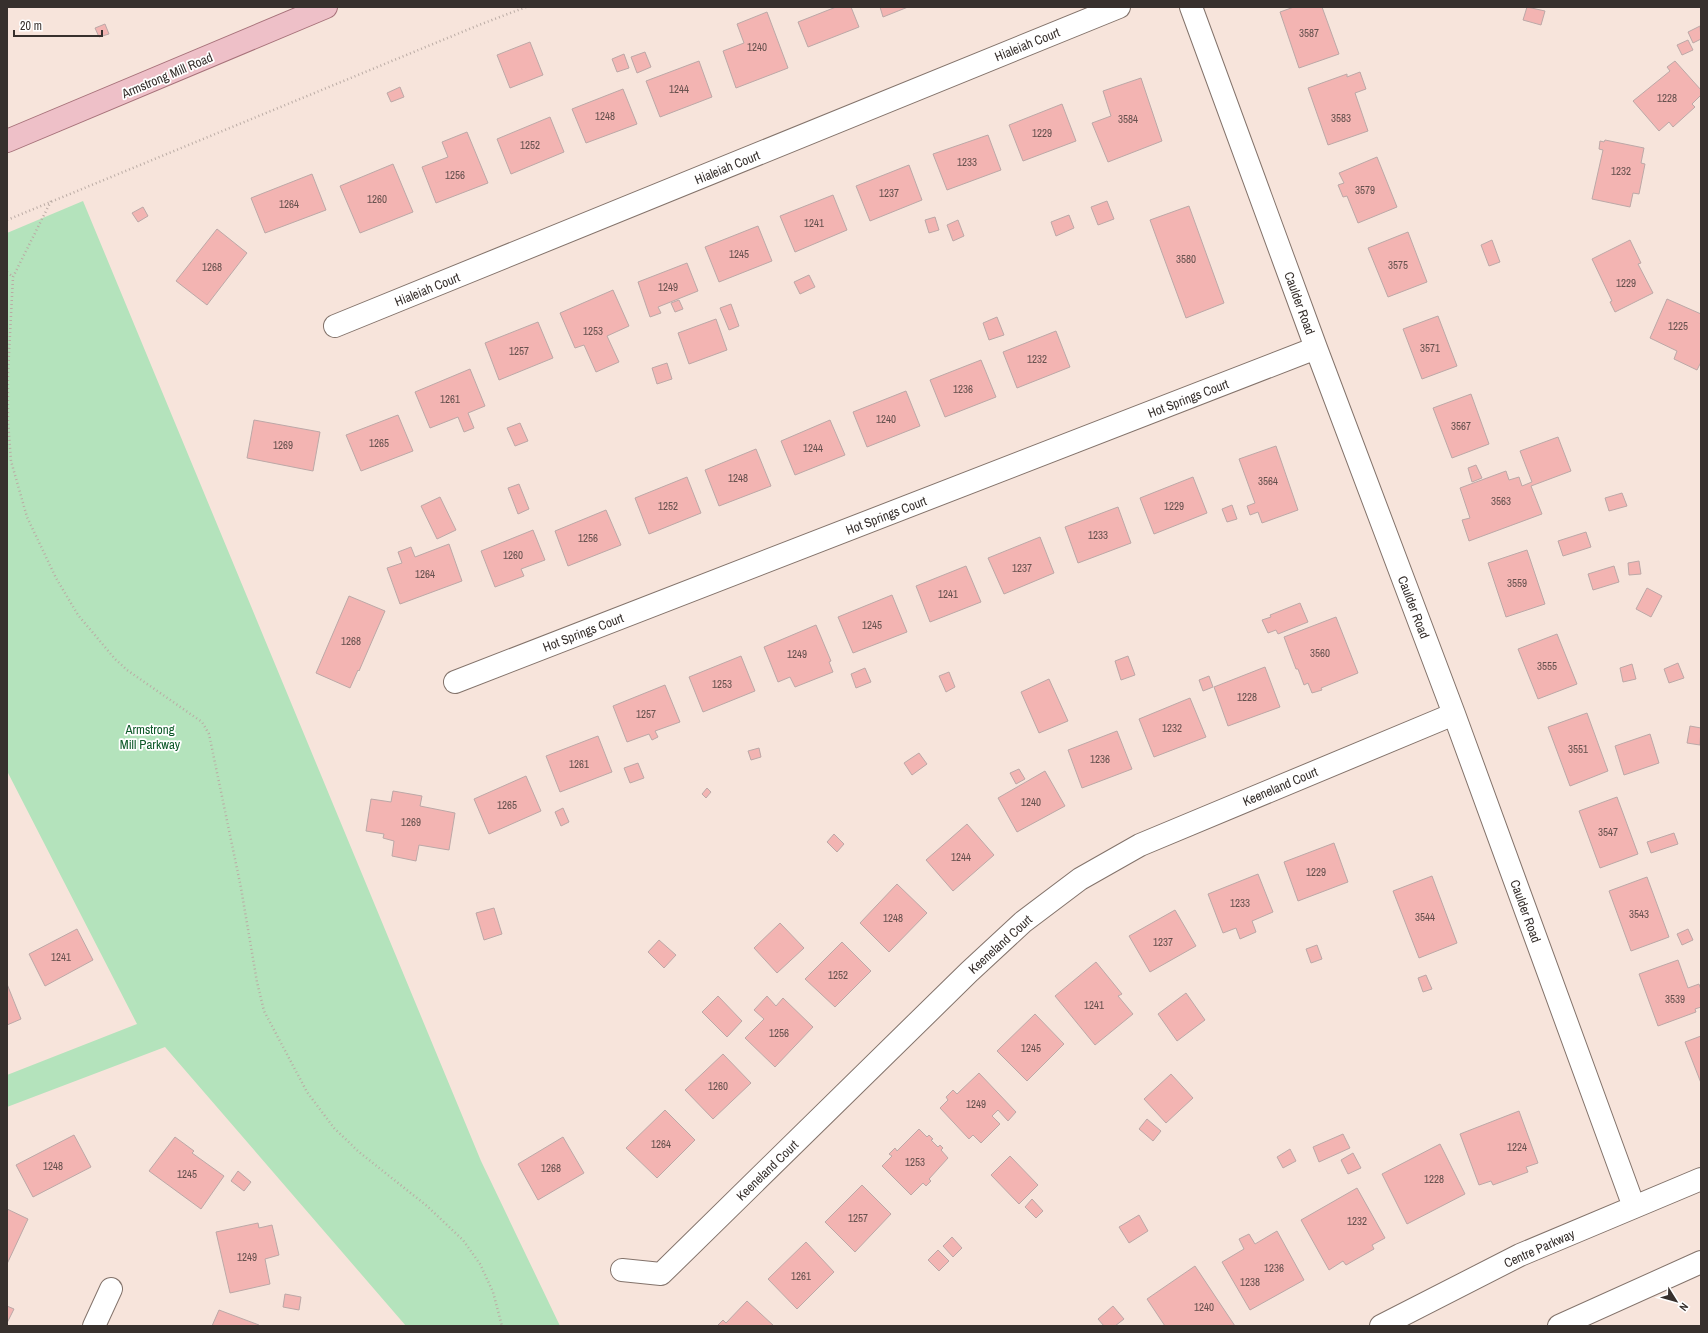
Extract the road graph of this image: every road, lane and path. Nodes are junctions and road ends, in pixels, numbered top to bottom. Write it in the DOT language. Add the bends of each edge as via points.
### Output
graph roads {
  1 [pos="326,7"];
  2 [pos="526,7"];
  3 [pos="1119,7"];
  4 [pos="1191,7"];
  5 [pos="7,141"];
  6 [pos="51,201"];
  7 [pos="7,220"];
  8 [pos="7,272"];
  9 [pos="13,277"];
  10 [pos="335,326"];
  11 [pos="1316,348"];
  12 [pos="455,682"];
  13 [pos="1454,714"];
  14 [pos="1701,1179"];
  15 [pos="1634,1207"];
  16 [pos="1701,1262"];
  17 [pos="622,1270"];
  18 [pos="111,1289"];
  19 [pos="94,1326"];
  20 [pos="502,1326"];
  21 [pos="1381,1326"];
  22 [pos="1559,1326"];
  1 -- 5 [label="main road, Armstrong Mill Road"];
  2 -- 6 [label="path"];
  3 -- 10 [label="street, Hialeiah Court"];
  4 -- 11 [label="street, Caulder Road"];
  6 -- 7 [label="path"];
  6 -- 9 [label="path"];
  8 -- 9 [label="path"];
  9 -- 20 [label="path" via="8,373 11,461 27,516 49,564 78,615 115,660 202,722 209,734 242,888 264,1011 307,1092 334,1128 359,1152 427,1206 463,1240 480,1264 493,1292"];
  11 -- 12 [label="street, Hot Springs Court"];
  11 -- 13 [label="street, Caulder Road"];
  13 -- 15 [label="street, Caulder Road"];
  13 -- 17 [label="street, Keeneland Court" via="1140,845 1080,879 1023,922 969,972 661,1274"];
  14 -- 15 [label="street, Centre Parkway"];
  15 -- 21 [label="street, Centre Parkway" via="1520,1255"];
  16 -- 22 [label="street"];
  18 -- 19 [label="street"];
}
